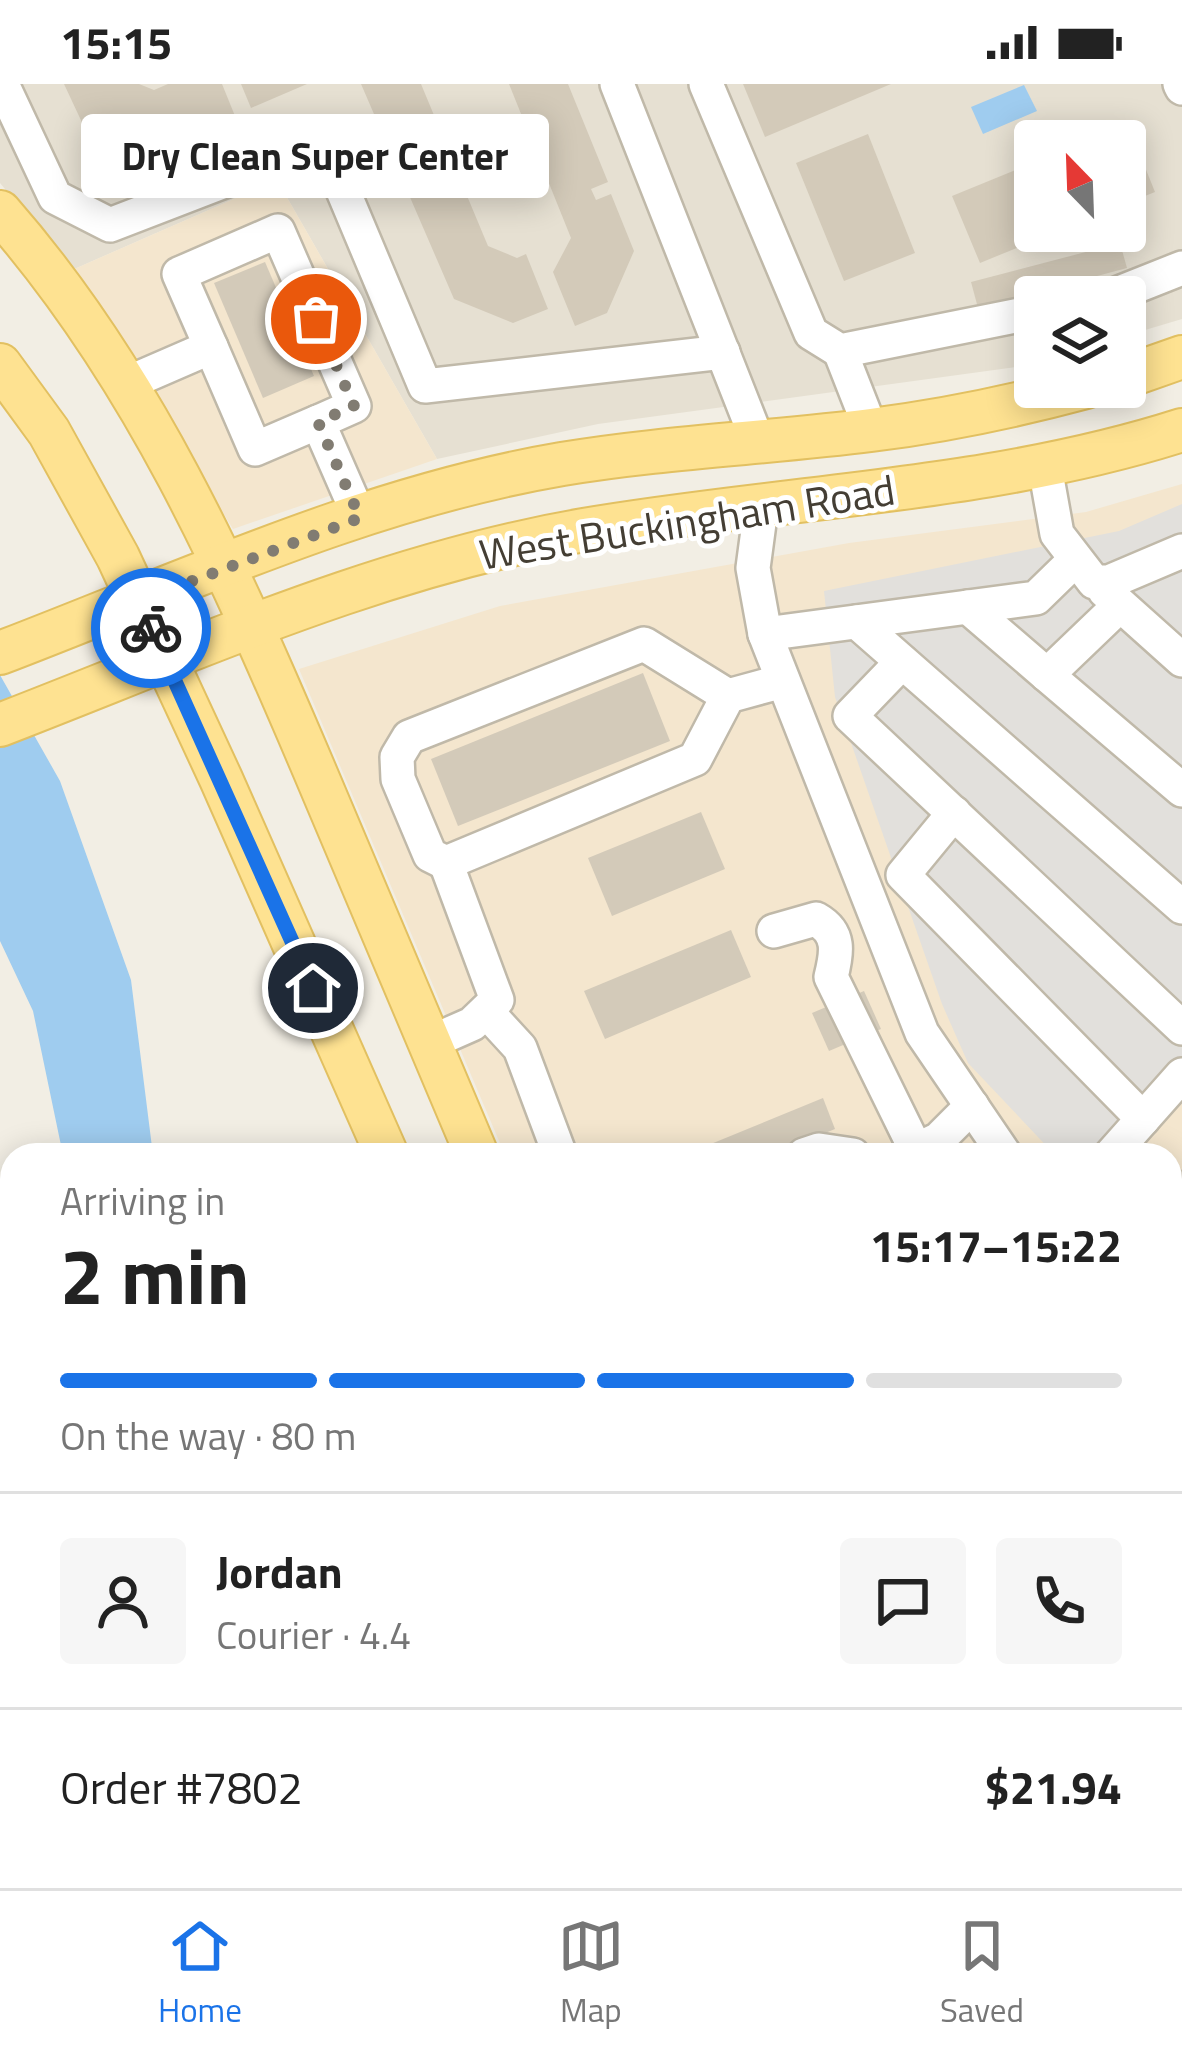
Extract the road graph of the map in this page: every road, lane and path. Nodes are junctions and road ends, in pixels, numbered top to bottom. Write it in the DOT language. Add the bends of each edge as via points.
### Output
graph roads {
  1 [pos="2,84"];
  2 [pos="617,84"];
  3 [pos="706,84"];
  4 [pos="0,212"];
  5 [pos="1182,268"];
  6 [pos="1146,282"];
  7 [pos="1014,316"];
  8 [pos="211,347"];
  9 [pos="840,351"];
  10 [pos="723,352"];
  11 [pos="1182,357"];
  12 [pos="0,365"];
  13 [pos="1146,369"];
  14 [pos="128,383"];
  15 [pos="1014,406"];
  16 [pos="318,422"];
  17 [pos="871,430"];
  18 [pos="1182,430"];
  19 [pos="758,442"];
  20 [pos="1045,467"];
  21 [pos="761,508"];
  22 [pos="360,518"];
  23 [pos="1182,551"];
  24 [pos="226,567"];
  25 [pos="1084,571"];
  26 [pos="139,601"];
  27 [pos="1120,605"];
  28 [pos="968,607"];
  29 [pos="857,622"];
  30 [pos="253,625"];
  31 [pos="765,634"];
  32 [pos="15,647"];
  33 [pos="165,660"];
  34 [pos="1182,660"];
  35 [pos="902,662"];
  36 [pos="1047,675"];
  37 [pos="783,681"];
  38 [pos="728,696"];
  39 [pos="850,716"];
  40 [pos="0,725"];
  41 [pos="804,734"];
  42 [pos="1182,790"];
  43 [pos="954,813"];
  44 [pos="446,863"];
  45 [pos="1182,907"];
  46 [pos="774,931"];
  47 [pos="881,934"];
  48 [pos="838,950"];
  49 [pos="486,1010"];
  50 [pos="1182,1028"];
  51 [pos="430,1043"];
  52 [pos="1182,1075"];
  53 [pos="972,1106"];
  54 [pos="1143,1119"];
  55 [pos="382,1143"];
  56 [pos="472,1143"];
  57 [pos="556,1143"];
  58 [pos="907,1143"];
  59 [pos="931,1143"];
  60 [pos="997,1143"];
  61 [pos="1122,1143"];
  1 -- 10 [label="street" via="55,197 110,225 323,143 425,386"];
  2 -- 10 [label="street"];
  3 -- 9 [label="street" via="811,333"];
  4 -- 14 [label="main road"];
  5 -- 6 [label="street"];
  7 -- 9 [label="street"];
  8 -- 14 [label="street"];
  8 -- 16 [label="street" via="256,449"];
  8 -- 16 [label="street" via="179,274 278,231 354,406"];
  9 -- 17 [label="street"];
  10 -- 19 [label="street"];
  11 -- 13 [label="main road"];
  12 -- 26 [label="main road" via="49,432"];
  14 -- 24 [label="main road"];
  15 -- 17 [label="main road, West Buckingham Road"];
  16 -- 22 [label="street"];
  17 -- 19 [label="main road, West Buckingham Road"];
  18 -- 20 [label="main road, West Buckingham Road"];
  19 -- 21 [label="main road"];
  19 -- 22 [label="main road, West Buckingham Road" via="562,464"];
  20 -- 21 [label="main road, West Buckingham Road"];
  20 -- 25 [label="street" via="1057,535"];
  21 -- 30 [label="main road, West Buckingham Road" via="581,530 444,562"];
  21 -- 31 [label="street" via="753,568"];
  22 -- 24 [label="main road, West Buckingham Road"];
  23 -- 25 [label="street" via="1109,583"];
  24 -- 26 [label="main road, West Buckingham Road"];
  24 -- 30 [label="main road"];
  25 -- 27 [label="street"];
  25 -- 28 [label="street" via="1036,598"];
  26 -- 32 [label="main road, West Buckingham Road"];
  26 -- 33 [label="main road"];
  27 -- 34 [label="street"];
  27 -- 36 [label="street"];
  28 -- 29 [label="street"];
  28 -- 36 [label="street"];
  29 -- 31 [label="street"];
  29 -- 35 [label="street"];
  30 -- 33 [label="main road, West Buckingham Road"];
  30 -- 51 [label="main road"];
  31 -- 37 [label="street"];
  33 -- 40 [label="main road, West Buckingham Road"];
  33 -- 55 [label="main road"];
  35 -- 39 [label="street"];
  35 -- 45 [label="street"];
  36 -- 42 [label="street"];
  37 -- 38 [label="street"];
  37 -- 41 [label="street"];
  38 -- 44 [label="street" via="695,759"];
  38 -- 44 [label="street" via="644,644 409,737 397,757 398,779 430,855"];
  39 -- 41 [label="street"];
  39 -- 43 [label="street"];
  41 -- 47 [label="street"];
  43 -- 50 [label="street"];
  43 -- 54 [label="street" via="904,874"];
  44 -- 49 [label="street" via="497,1000"];
  46 -- 48 [label="street" via="816,919"];
  47 -- 48 [label="street"];
  47 -- 53 [label="street" via="922,1033"];
  48 -- 58 [label="street" via="832,977"];
  49 -- 51 [label="street"];
  49 -- 57 [label="street" via="520,1048"];
  51 -- 56 [label="main road"];
  52 -- 54 [label="street"];
  53 -- 59 [label="street"];
  53 -- 60 [label="street"];
  54 -- 61 [label="street"];
}
